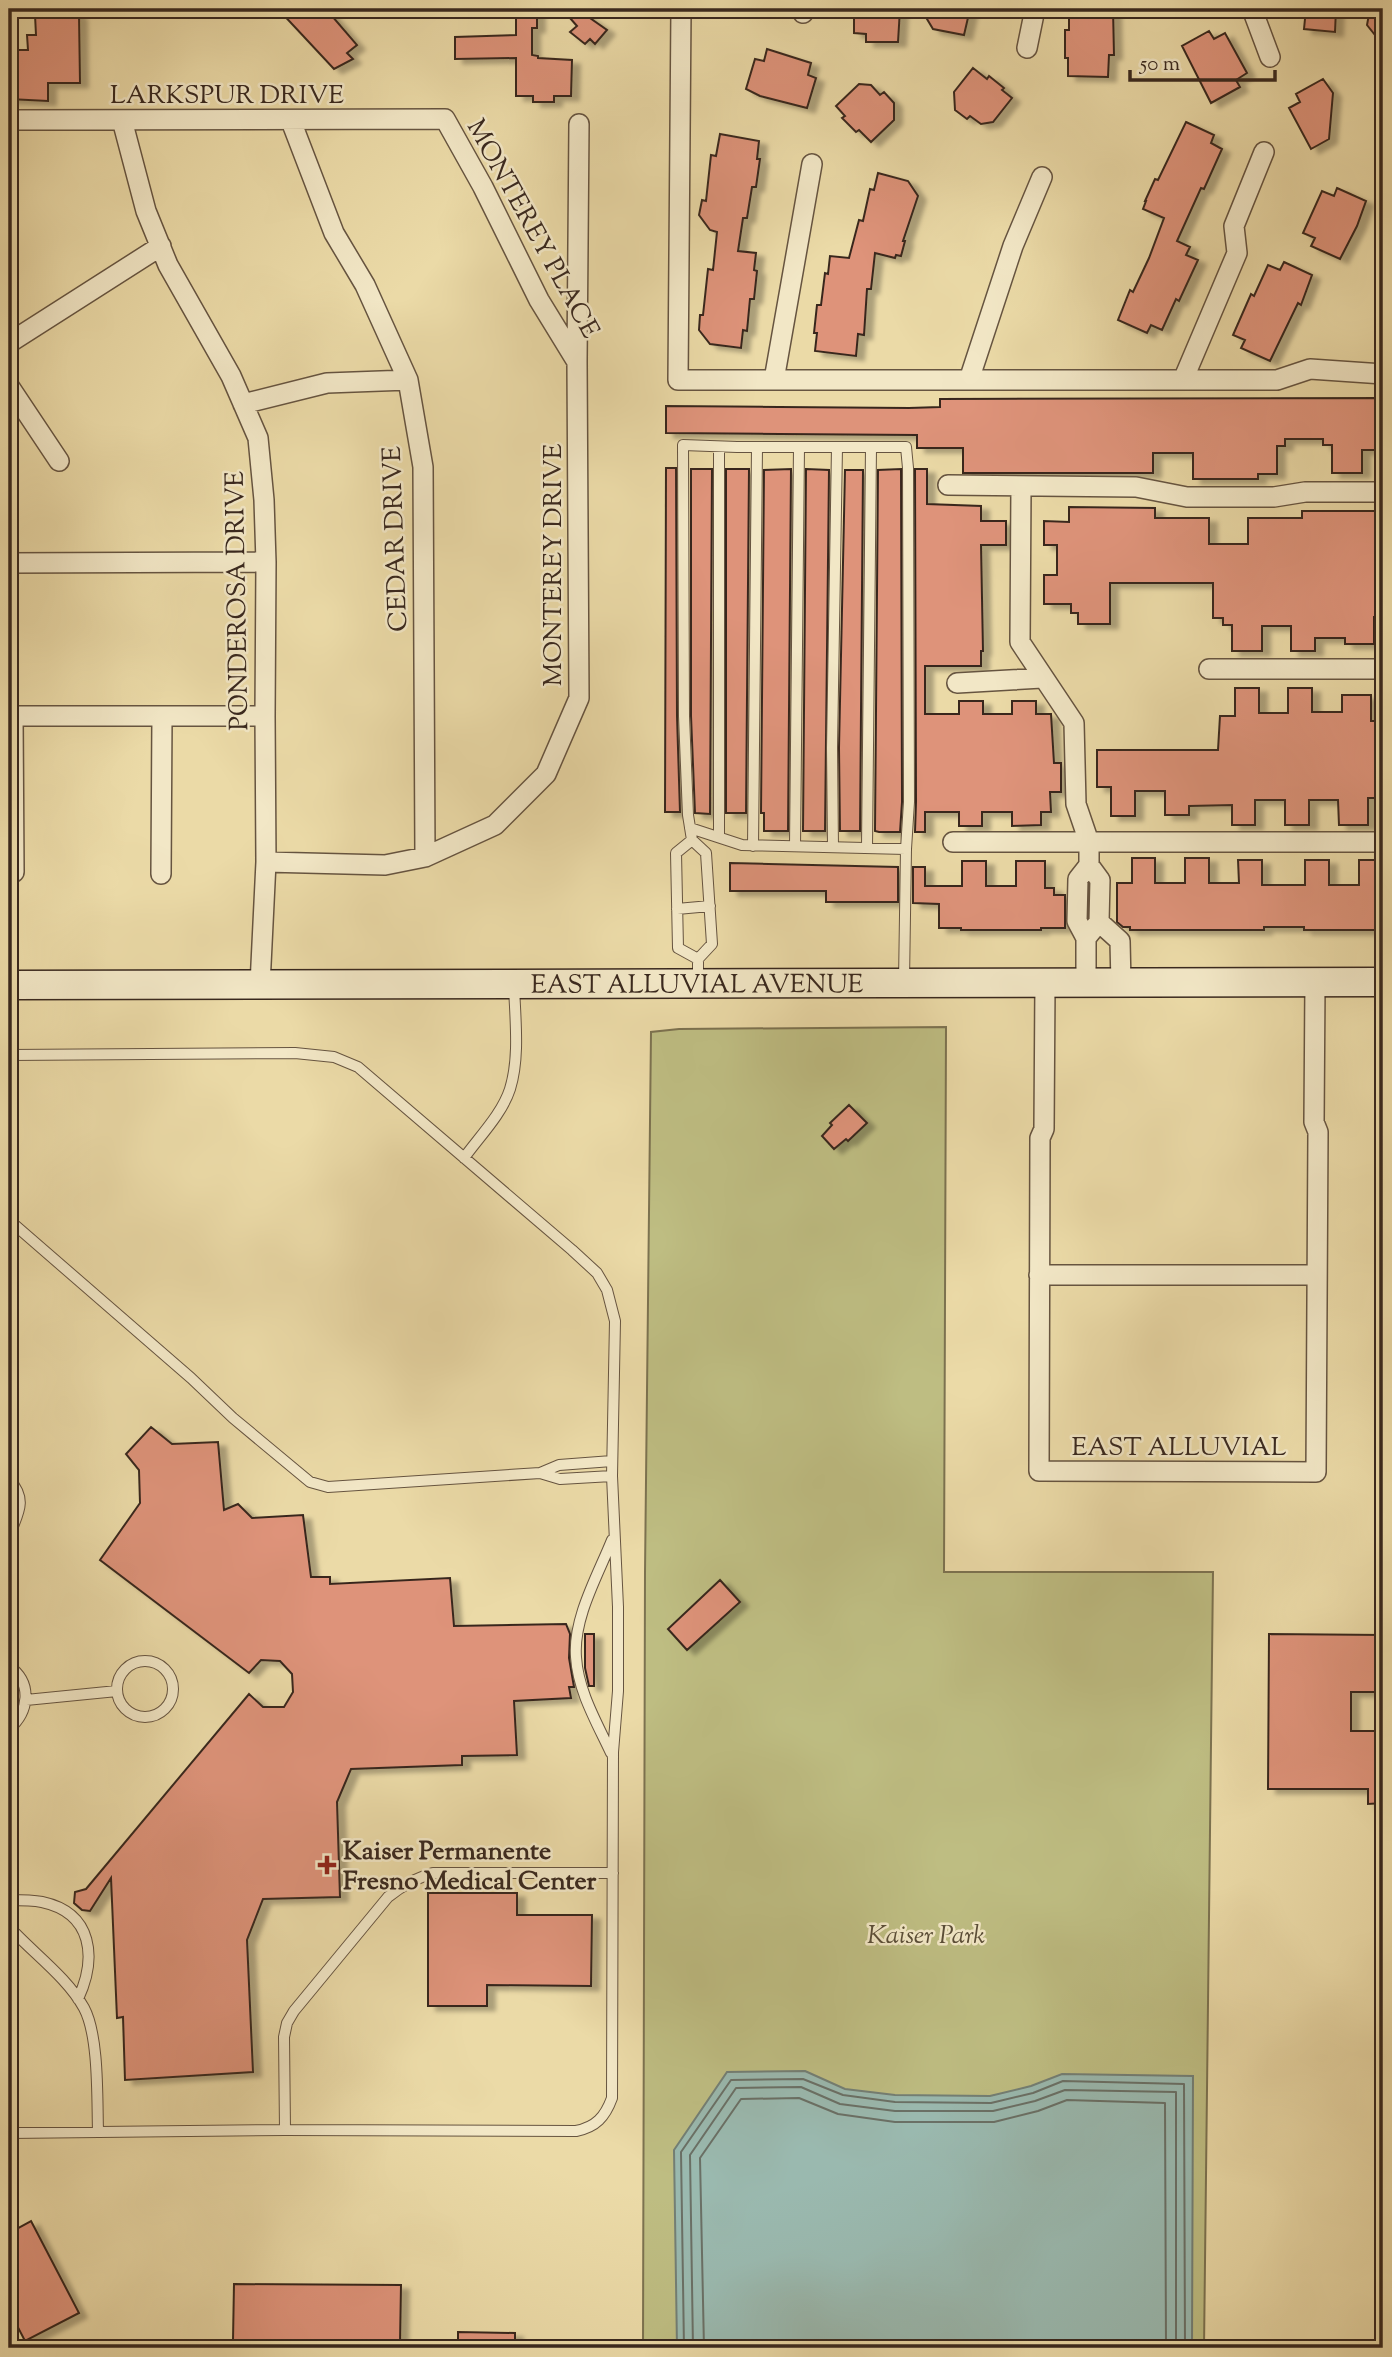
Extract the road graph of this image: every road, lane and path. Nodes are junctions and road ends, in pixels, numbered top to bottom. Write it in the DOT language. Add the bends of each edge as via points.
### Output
graph roads {
  1 [pos="681,9"];
  2 [pos="1035,9"];
  3 [pos="1252,9"];
  4 [pos="1027,48"];
  5 [pos="1270,57"];
  6 [pos="445,119"];
  7 [pos="9,120"];
  8 [pos="122,120"];
  9 [pos="291,121"];
  10 [pos="579,124"];
  11 [pos="1264,152"];
  12 [pos="812,164"];
  13 [pos="1042,177"];
  14 [pos="161,246"];
  15 [pos="9,343"];
  16 [pos="577,362"];
  17 [pos="1383,374"];
  18 [pos="408,380"];
  19 [pos="774,380"];
  20 [pos="968,380"];
  21 [pos="1183,380"];
  22 [pos="9,386"];
  23 [pos="243,404"];
  24 [pos="719,447"];
  25 [pos="757,447"];
  26 [pos="799,447"];
  27 [pos="837,447"];
  28 [pos="871,447"];
  29 [pos="59,461"];
  30 [pos="948,485"];
  31 [pos="1021,486"];
  32 [pos="1383,492"];
  33 [pos="267,562"];
  34 [pos="9,564"];
  35 [pos="1209,669"];
  36 [pos="1383,669"];
  37 [pos="1042,678"];
  38 [pos="957,683"];
  39 [pos="11,716"];
  40 [pos="162,716"];
  41 [pos="265,716"];
  42 [pos="690,828"];
  43 [pos="719,837"];
  44 [pos="692,840"];
  45 [pos="953,842"];
  46 [pos="1088,842"];
  47 [pos="1383,842"];
  48 [pos="753,846"];
  49 [pos="795,846"];
  50 [pos="833,847"];
  51 [pos="867,848"];
  52 [pos="906,849"];
  53 [pos="425,856"];
  54 [pos="267,862"];
  55 [pos="1089,865"];
  56 [pos="14,872"];
  57 [pos="161,874"];
  58 [pos="710,906"];
  59 [pos="677,909"];
  60 [pos="1099,922"];
  61 [pos="1086,938"];
  62 [pos="698,972"];
  63 [pos="1383,982"];
  64 [pos="1086,983"];
  65 [pos="1315,983"];
  66 [pos="514,984"];
  67 [pos="904,984"];
  68 [pos="1045,984"];
  69 [pos="1121,984"];
  70 [pos="9,985"];
  71 [pos="260,985"];
  72 [pos="9,1055"];
  73 [pos="464,1158"];
  74 [pos="9,1220"];
  75 [pos="1039,1275"];
  76 [pos="1317,1275"];
  77 [pos="612,1461"];
  78 [pos="540,1473"];
  79 [pos="612,1476"];
  80 [pos="9,1479"];
  81 [pos="9,1536"];
  82 [pos="614,1536"];
  83 [pos="9,1666"];
  84 [pos="117,1691"];
  85 [pos="26,1700"];
  86 [pos="9,1729"];
  87 [pos="613,1757"];
  88 [pos="613,1872"];
  89 [pos="9,1900"];
  90 [pos="9,1922"];
  91 [pos="78,1999"];
  92 [pos="285,2130"];
  93 [pos="98,2131"];
  94 [pos="9,2133"];
  1 -- 19 [label="street" via="678,380"];
  2 -- 4 [label="street"];
  3 -- 5 [label="street"];
  6 -- 9 [label="street, LARKSPUR DRIVE"];
  6 -- 16 [label="street, MONTEREY PLACE" via="539,300"];
  7 -- 8 [label="street, LARKSPUR DRIVE"];
  8 -- 9 [label="street, LARKSPUR DRIVE"];
  8 -- 14 [label="street, PONDEROSA DRIVE" via="146,211"];
  9 -- 18 [label="street, CEDAR DRIVE" via="334,233 365,285"];
  10 -- 16 [label="street, MONTEREY DRIVE"];
  11 -- 21 [label="street" via="1234,226 1237,253"];
  12 -- 19 [label="street"];
  13 -- 20 [label="street" via="1013,246"];
  14 -- 15 [label="street"];
  14 -- 23 [label="street, PONDEROSA DRIVE"];
  16 -- 53 [label="street, MONTEREY DRIVE" via="579,698 546,774 495,825"];
  17 -- 21 [label="street" via="1310,369 1277,380"];
  18 -- 23 [label="street" via="327,383"];
  18 -- 53 [label="street, CEDAR DRIVE" via="423,467"];
  19 -- 20 [label="street"];
  20 -- 21 [label="street"];
  22 -- 29 [label="street"];
  23 -- 33 [label="street, PONDEROSA DRIVE" via="258,438"];
  24 -- 25 [label="lane"];
  24 -- 42 [label="lane" via="683,445 684,716"];
  24 -- 43 [label="lane"];
  25 -- 26 [label="lane"];
  25 -- 48 [label="lane"];
  26 -- 27 [label="lane"];
  26 -- 49 [label="lane"];
  27 -- 28 [label="lane"];
  27 -- 50 [label="lane"];
  28 -- 51 [label="lane"];
  28 -- 52 [label="lane" via="905,447 908,468"];
  30 -- 31 [label="street"];
  31 -- 32 [label="street" via="1136,487 1187,497"];
  31 -- 37 [label="street" via="1020,642"];
  33 -- 34 [label="street"];
  33 -- 41 [label="street, PONDEROSA DRIVE"];
  35 -- 36 [label="street"];
  37 -- 38 [label="street"];
  37 -- 46 [label="street" via="1074,723 1076,804"];
  39 -- 40 [label="street"];
  39 -- 56 [label="street"];
  40 -- 41 [label="street"];
  40 -- 57 [label="street"];
  41 -- 54 [label="street, PONDEROSA DRIVE"];
  42 -- 43 [label="lane"];
  42 -- 44 [label="lane"];
  43 -- 48 [label="lane"];
  44 -- 58 [label="lane" via="706,853"];
  44 -- 59 [label="lane" via="676,853"];
  45 -- 46 [label="street"];
  46 -- 47 [label="street"];
  46 -- 55 [label="street"];
  48 -- 49 [label="lane"];
  49 -- 50 [label="lane"];
  50 -- 51 [label="lane"];
  51 -- 52 [label="lane"];
  52 -- 67 [label="lane"];
  53 -- 54 [label="street, MONTEREY DRIVE" via="385,865"];
  54 -- 71 [label="street, PONDEROSA DRIVE"];
  55 -- 60 [label="street" via="1100,880"];
  55 -- 61 [label="street" via="1078,879 1077,899 1077,921"];
  58 -- 59 [label="lane"];
  58 -- 62 [label="lane" via="712,944"];
  59 -- 62 [label="lane" via="678,948"];
  60 -- 61 [label="street"];
  60 -- 69 [label="street" via="1119,941"];
  61 -- 64 [label="street"];
  62 -- 66 [label="main road, EAST ALLUVIAL AVENUE"];
  62 -- 67 [label="main road, EAST ALLUVIAL AVENUE"];
  63 -- 65 [label="main road, EAST ALLUVIAL AVENUE"];
  64 -- 68 [label="main road, EAST ALLUVIAL AVENUE"];
  64 -- 69 [label="main road, EAST ALLUVIAL AVENUE"];
  65 -- 69 [label="main road, EAST ALLUVIAL AVENUE"];
  65 -- 76 [label="street, EAST ALLUVIAL"];
  66 -- 71 [label="main road, EAST ALLUVIAL AVENUE"];
  66 -- 73 [label="lane" via="510,1090"];
  67 -- 68 [label="main road, EAST ALLUVIAL AVENUE"];
  68 -- 75 [label="street, EAST ALLUVIAL"];
  70 -- 71 [label="main road, EAST ALLUVIAL AVENUE"];
  72 -- 73 [label="lane" via="334,1057 358,1068"];
  73 -- 77 [label="lane" via="597,1273 607,1290 615,1321"];
  74 -- 78 [label="lane" via="310,1482 328,1487"];
  75 -- 76 [label="street"];
  75 -- 76 [label="street, EAST ALLUVIAL" via="1039,1471 1316,1472"];
  77 -- 78 [label="lane" via="559,1465"];
  77 -- 79 [label="lane"];
  78 -- 79 [label="lane" via="560,1479"];
  79 -- 82 [label="lane"];
  80 -- 81 [label="lane" via="20,1495 20,1506"];
  82 -- 87 [label="lane" via="618,1691"];
  82 -- 87 [label="lane" via="576,1639 586,1700"];
  83 -- 85 [label="lane" via="21,1678"];
  84 -- 84 [label="lane" via="125,1709 142,1717 152,1716 173,1696 171,1677 151,1661 135,1662 122,1672"];
  84 -- 85 [label="lane"];
  85 -- 86 [label="lane" via="24,1712"];
  87 -- 88 [label="lane"];
  88 -- 92 [label="lane" via="433,1873 393,1893 287,2022"];
  88 -- 92 [label="lane" via="611,2098 596,2124 576,2131"];
  89 -- 91 [label="lane" via="41,1901 75,1917 88,1945 87,1978"];
  90 -- 91 [label="lane"];
  91 -- 93 [label="lane" via="90,2026"];
  92 -- 93 [label="lane"];
  93 -- 94 [label="lane"];
}
